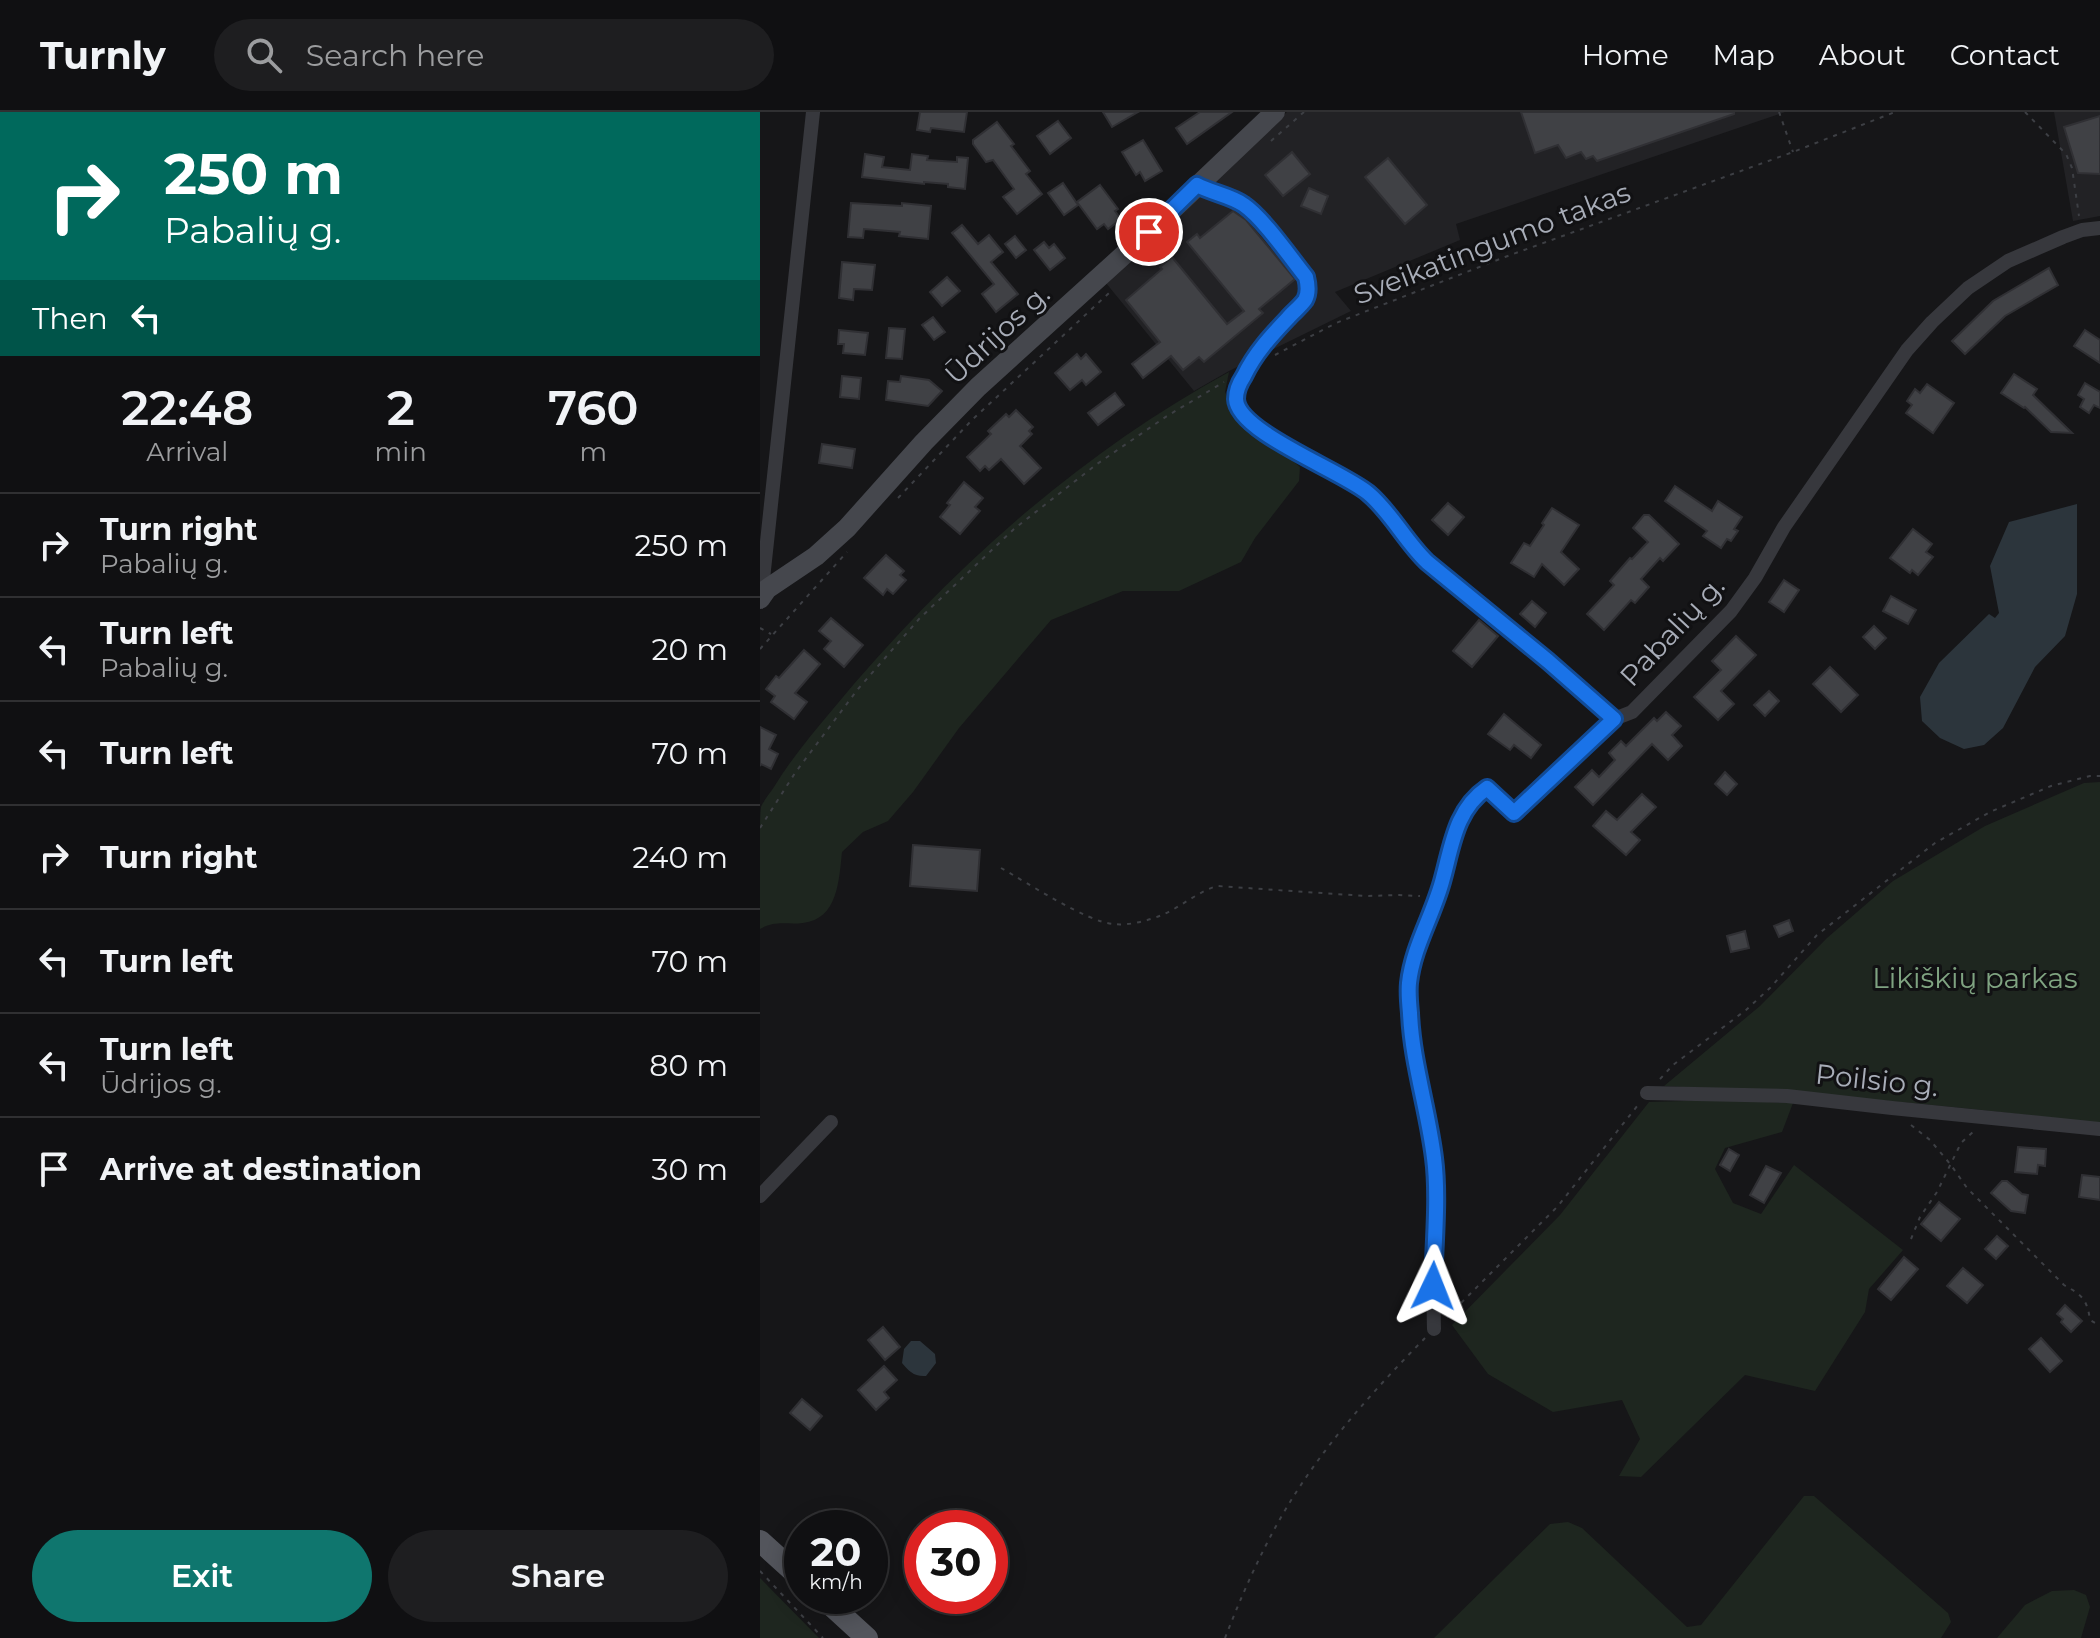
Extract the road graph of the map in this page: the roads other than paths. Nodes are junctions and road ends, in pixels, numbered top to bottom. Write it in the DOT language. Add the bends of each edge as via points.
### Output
graph roads {
  1 [pos="813,112"];
  2 [pos="1275,112"];
  3 [pos="1197,185"];
  4 [pos="2100,228"];
  5 [pos="764,594"];
  6 [pos="1614,719"];
  7 [pos="1647,1093"];
  8 [pos="831,1122"];
  9 [pos="2100,1129"];
  10 [pos="760,1196"];
  11 [pos="1434,1329"];
  12 [pos="760,1541"];
  13 [pos="784,1563"];
  14 [pos="841,1614"];
  15 [pos="867,1638"];
  1 -- 5 [label="street"];
  2 -- 3 [label="main road, Ūdrijos g."];
  3 -- 5 [label="main road, Ūdrijos g." via="978,387 847,528"];
  3 -- 6 [label="street" via="1242,203 1253,213 1309,287 1306,299 1247,369 1236,399 1239,410 1283,445 1365,491 1427,562"];
  4 -- 6 [label="street, Pabalių g." via="2082,230 2008,261 1932,322 1907,350 1731,611 1632,712"];
  6 -- 11 [label="street, Pabalių g." via="1514,813 1487,788 1479,793 1457,825 1419,944 1409,985 1410,1026 1435,1159"];
  7 -- 9 [label="street, Poilsio g." via="1787,1096"];
  8 -- 10 [label="street"];
  12 -- 13 [label="main road"];
  14 -- 15 [label="main road"];
}
